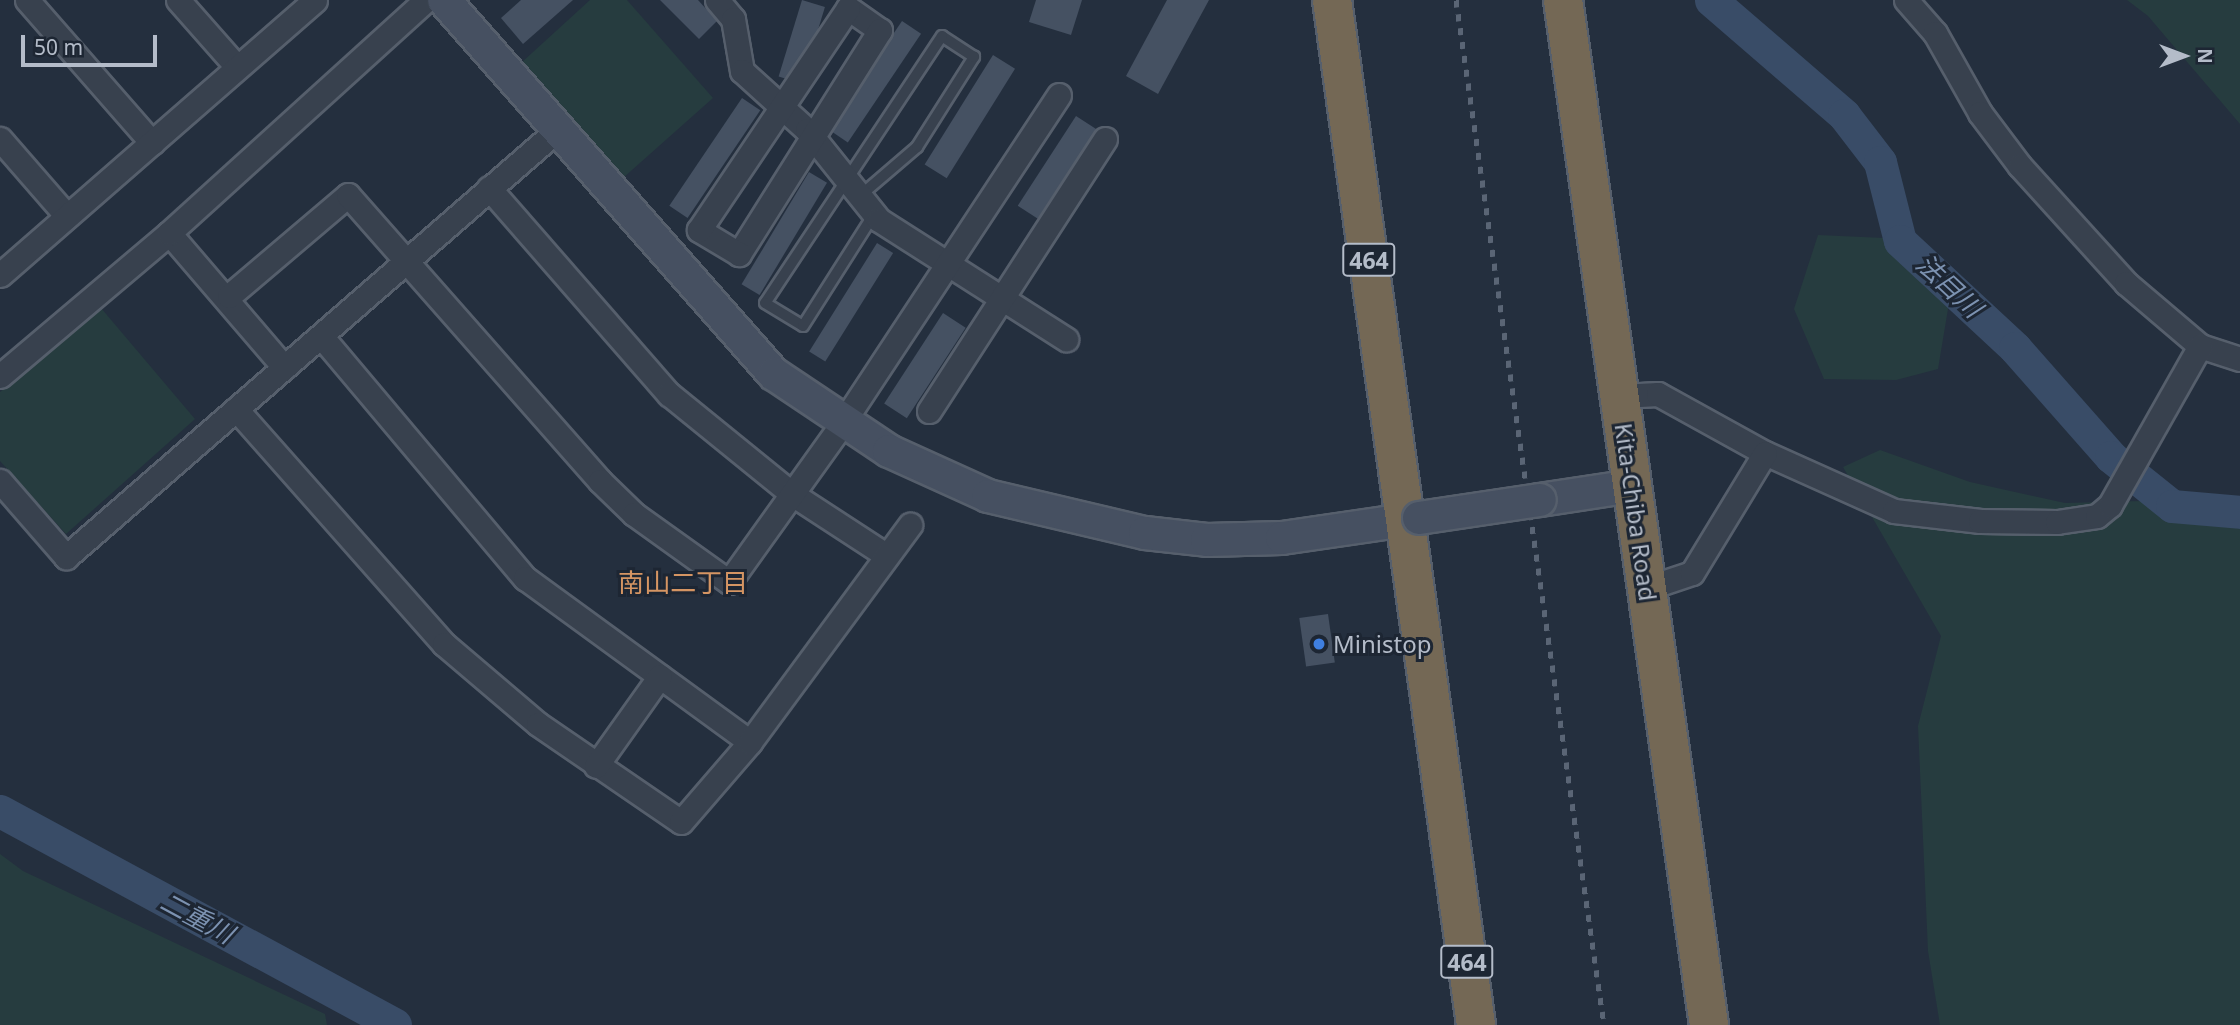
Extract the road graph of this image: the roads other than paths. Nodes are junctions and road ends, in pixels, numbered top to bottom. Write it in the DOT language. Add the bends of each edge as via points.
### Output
graph roads {
  1 [pos="27,0"];
  2 [pos="178,0"];
  3 [pos="315,0"];
  4 [pos="426,0"];
  5 [pos="444,0"];
  6 [pos="717,0"];
  7 [pos="1332,0"];
  8 [pos="1563,0"];
  9 [pos="1906,0"];
  10 [pos="237,67"];
  11 [pos="1059,95"];
  12 [pos="785,106"];
  13 [pos="556,131"];
  14 [pos="814,138"];
  15 [pos="0,139"];
  16 [pos="1105,139"];
  17 [pos="152,143"];
  18 [pos="489,188"];
  19 [pos="861,195"];
  20 [pos="67,216"];
  21 [pos="169,233"];
  22 [pos="405,262"];
  23 [pos="948,266"];
  24 [pos="0,275"];
  25 [pos="229,296"];
  26 [pos="1003,300"];
  27 [pos="321,336"];
  28 [pos="1066,339"];
  29 [pos="2200,346"];
  30 [pos="2240,359"];
  31 [pos="284,367"];
  32 [pos="0,376"];
  33 [pos="1620,396"];
  34 [pos="236,409"];
  35 [pos="929,411"];
  36 [pos="842,424"];
  37 [pos="1765,453"];
  38 [pos="0,481"];
  39 [pos="1624,487"];
  40 [pos="792,494"];
  41 [pos="1412,519"];
  42 [pos="910,525"];
  43 [pos="887,556"];
  44 [pos="1647,588"];
  45 [pos="660,676"];
  46 [pos="750,742"];
  47 [pos="596,766"];
  48 [pos="1476,1025"];
  49 [pos="1709,1025"];
  1 -- 17 [label="street"];
  2 -- 10 [label="street"];
  3 -- 10 [label="street"];
  4 -- 21 [label="street"];
  5 -- 13 [label="street"];
  6 -- 12 [label="street" via="733,19 742,71"];
  7 -- 41 [label="highway, 464"];
  8 -- 33 [label="highway, Kita-Chiba Road"];
  9 -- 29 [label="street" via="1935,33 1980,113 2020,166 2126,283"];
  10 -- 17 [label="street"];
  11 -- 23 [label="street"];
  12 -- 14 [label="street"];
  12 -- 14 [label="street" via="848,8 880,30"];
  12 -- 14 [label="street" via="699,230 739,254"];
  13 -- 18 [label="street"];
  13 -- 36 [label="street" via="728,327 775,374"];
  14 -- 19 [label="street"];
  15 -- 20 [label="street"];
  16 -- 26 [label="street"];
  17 -- 20 [label="street"];
  18 -- 22 [label="street"];
  18 -- 40 [label="street" via="668,394"];
  19 -- 19 [label="lane" via="803,326 765,303"];
  19 -- 19 [label="lane" via="942,36 974,57 917,147"];
  19 -- 23 [label="street"];
  20 -- 24 [label="street"];
  21 -- 25 [label="street"];
  21 -- 32 [label="street"];
  22 -- 25 [label="street" via="348,195"];
  22 -- 27 [label="street"];
  22 -- 40 [label="street" via="600,481 634,514 729,582"];
  23 -- 26 [label="street"];
  23 -- 36 [label="street"];
  25 -- 31 [label="street"];
  26 -- 28 [label="street"];
  26 -- 35 [label="street"];
  27 -- 31 [label="street"];
  27 -- 45 [label="street" via="525,578"];
  29 -- 30 [label="street"];
  29 -- 37 [label="street" via="2124,486 2110,505 2084,519 1980,521 1894,511"];
  31 -- 34 [label="street"];
  33 -- 37 [label="street" via="1658,394"];
  33 -- 39 [label="highway, Kita-Chiba Road"];
  34 -- 38 [label="street" via="66,556"];
  34 -- 47 [label="street" via="444,644"];
  36 -- 40 [label="street"];
  36 -- 41 [label="street" via="988,496 1145,533 1206,540 1282,538"];
  37 -- 44 [label="street" via="1692,573"];
  39 -- 41 [label="street, bridge"];
  39 -- 44 [label="highway, Kita-Chiba Road"];
  40 -- 43 [label="street"];
  41 -- 48 [label="highway, 464"];
  42 -- 43 [label="street"];
  43 -- 46 [label="street"];
  44 -- 49 [label="highway, Kita-Chiba Road"];
  45 -- 46 [label="street"];
  45 -- 47 [label="street"];
  46 -- 47 [label="street" via="681,822"];
}
